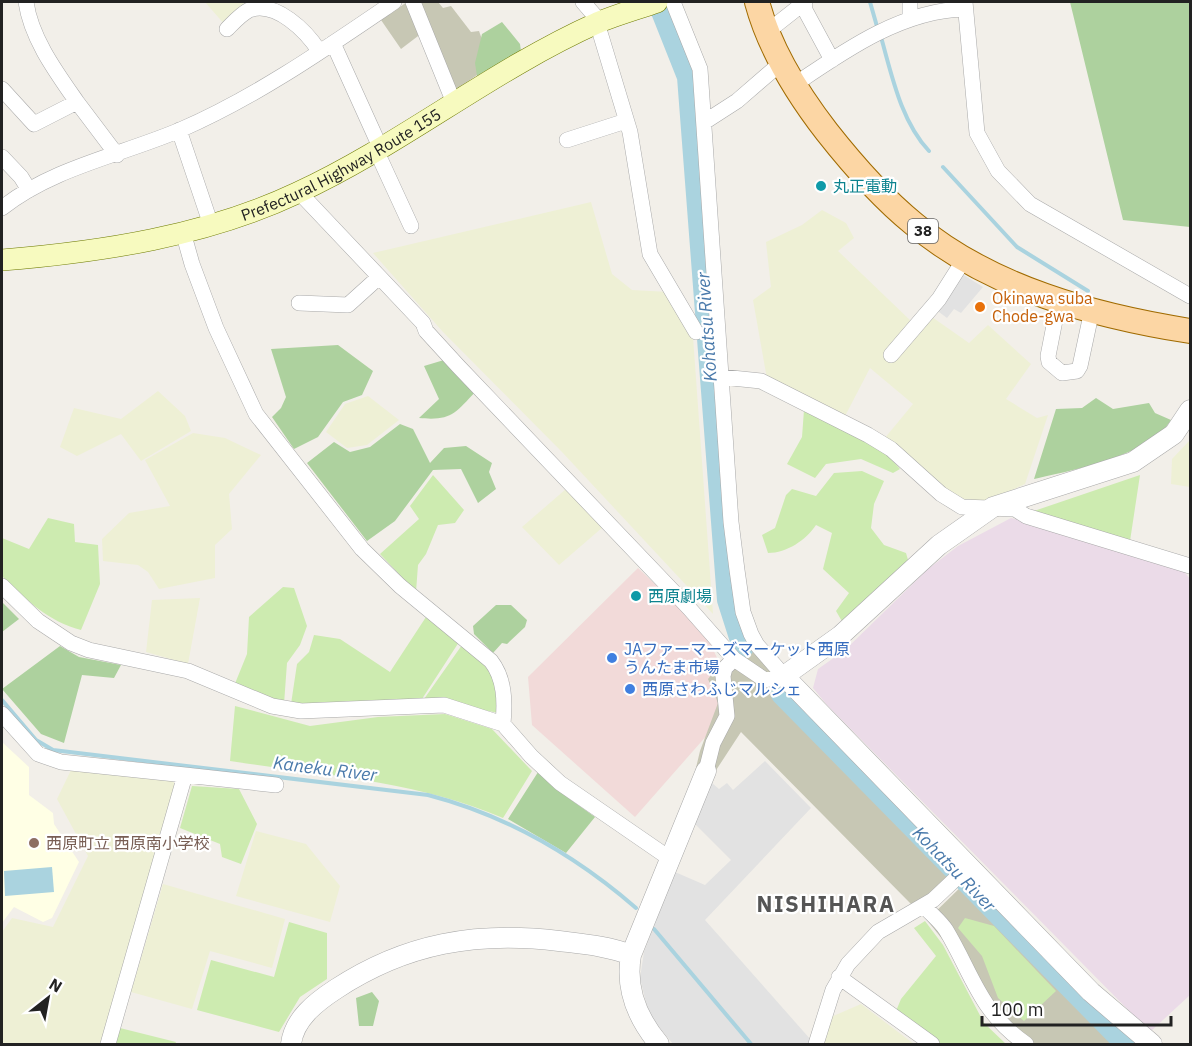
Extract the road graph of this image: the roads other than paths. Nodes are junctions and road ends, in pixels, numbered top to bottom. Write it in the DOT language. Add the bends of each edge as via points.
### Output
graph roads {
  1 [pos="26,2"];
  2 [pos="394,2"];
  3 [pos="413,2"];
  4 [pos="583,2"];
  5 [pos="657,2"];
  6 [pos="674,2"];
  7 [pos="757,2"];
  8 [pos="804,2"];
  9 [pos="910,2"];
  10 [pos="965,5"];
  11 [pos="910,19"];
  12 [pos="597,23"];
  13 [pos="227,29"];
  14 [pos="766,32"];
  15 [pos="333,43"];
  16 [pos="320,51"];
  17 [pos="832,60"];
  18 [pos="780,63"];
  19 [pos="794,85"];
  20 [pos="2,90"];
  21 [pos="77,102"];
  22 [pos="454,104"];
  23 [pos="626,121"];
  24 [pos="706,121"];
  25 [pos="179,130"];
  26 [pos="567,140"];
  27 [pos="378,148"];
  28 [pos="117,155"];
  29 [pos="2,157"];
  30 [pos="29,190"];
  31 [pos="299,192"];
  32 [pos="2,208"];
  33 [pos="212,225"];
  34 [pos="411,226"];
  35 [pos="183,232"];
  36 [pos="965,258"];
  37 [pos="2,260"];
  38 [pos="379,277"];
  39 [pos="1191,296"];
  40 [pos="1059,300"];
  41 [pos="298,303"];
  42 [pos="1092,310"];
  43 [pos="1191,331"];
  44 [pos="696,332"];
  45 [pos="891,355"];
  46 [pos="722,376"];
  47 [pos="1191,410"];
  48 [pos="993,507"];
  49 [pos="1191,567"];
  50 [pos="2,586"];
  51 [pos="734,659"];
  52 [pos="784,676"];
  53 [pos="2,714"];
  54 [pos="503,724"];
  55 [pos="706,771"];
  56 [pos="186,775"];
  57 [pos="276,785"];
  58 [pos="669,858"];
  59 [pos="967,868"];
  60 [pos="929,903"];
  61 [pos="631,954"];
  62 [pos="839,977"];
  63 [pos="108,1044"];
  64 [pos="291,1044"];
  65 [pos="659,1044"];
  66 [pos="816,1044"];
  67 [pos="932,1044"];
  68 [pos="1026,1044"];
  69 [pos="1152,1044"];
  1 -- 21 [label="street" via="28,17 40,42"];
  2 -- 15 [label="street"];
  3 -- 22 [label="street"];
  4 -- 12 [label="street"];
  5 -- 12 [label="main road, Prefectural Highway Route 155"];
  6 -- 24 [label="street" via="700,69"];
  7 -- 14 [label="main road, 38"];
  8 -- 14 [label="street"];
  8 -- 17 [label="street"];
  9 -- 11 [label="street"];
  10 -- 11 [label="street"];
  10 -- 39 [label="street" via="977,133 998,171 1030,204"];
  11 -- 17 [label="street"];
  12 -- 22 [label="main road, Prefectural Highway Route 155"];
  12 -- 23 [label="street"];
  13 -- 16 [label="street" via="249,10 271,10 300,25"];
  14 -- 18 [label="main road, 38"];
  15 -- 16 [label="street"];
  15 -- 27 [label="street"];
  16 -- 25 [label="street" via="271,83"];
  17 -- 19 [label="street"];
  18 -- 19 [label="main road, 38"];
  18 -- 24 [label="street" via="737,101"];
  19 -- 36 [label="main road, 38" via="844,153 874,186 915,225"];
  20 -- 21 [label="street" via="34,124"];
  21 -- 28 [label="street"];
  22 -- 27 [label="main road, Prefectural Highway Route 155"];
  23 -- 26 [label="street"];
  23 -- 44 [label="street" via="637,162 650,254"];
  24 -- 46 [label="street"];
  25 -- 28 [label="street"];
  25 -- 33 [label="street"];
  27 -- 31 [label="main road, Prefectural Highway Route 155"];
  27 -- 34 [label="street"];
  28 -- 30 [label="street" via="66,172"];
  29 -- 30 [label="street"];
  30 -- 32 [label="street"];
  31 -- 33 [label="main road, Prefectural Highway Route 155"];
  31 -- 38 [label="street"];
  33 -- 35 [label="main road, Prefectural Highway Route 155"];
  35 -- 37 [label="main road, Prefectural Highway Route 155" via="52,256"];
  35 -- 54 [label="street" via="216,328 256,414 362,549 399,586 491,661 499,672 505,700"];
  36 -- 40 [label="main road, 38" via="1012,283"];
  36 -- 45 [label="street" via="939,299"];
  38 -- 41 [label="street" via="348,305"];
  38 -- 51 [label="street" via="458,366 722,635"];
  40 -- 42 [label="main road, 38"];
  40 -- 42 [label="street" via="1048,356 1049,362 1062,373 1077,371 1080,366"];
  42 -- 43 [label="main road, 38"];
  46 -- 48 [label="street" via="761,381 881,442 941,494 962,507"];
  46 -- 52 [label="street" via="731,522 743,612 757,645"];
  47 -- 48 [label="street" via="1174,434 1133,462"];
  48 -- 49 [label="street" via="1015,509 1026,516"];
  48 -- 52 [label="street" via="939,545 840,636"];
  50 -- 54 [label="street" via="38,621 71,643 188,670 272,706 301,711 444,705"];
  51 -- 52 [label="street" via="765,680"];
  51 -- 55 [label="street" via="723,676 727,716 713,743"];
  52 -- 59 [label="street"];
  53 -- 56 [label="street" via="38,754 61,762"];
  54 -- 58 [label="street" via="560,783"];
  55 -- 58 [label="street"];
  56 -- 57 [label="street"];
  56 -- 63 [label="street"];
  58 -- 61 [label="street"];
  59 -- 60 [label="street"];
  59 -- 69 [label="street" via="1091,992"];
  60 -- 62 [label="street" via="878,932"];
  60 -- 68 [label="street" via="981,999"];
  61 -- 64 [label="street" via="532,938 499,936 451,941 396,958 338,988 304,1016"];
  61 -- 65 [label="street" via="630,974 637,1012"];
  62 -- 66 [label="street"];
  62 -- 67 [label="street"];
}
